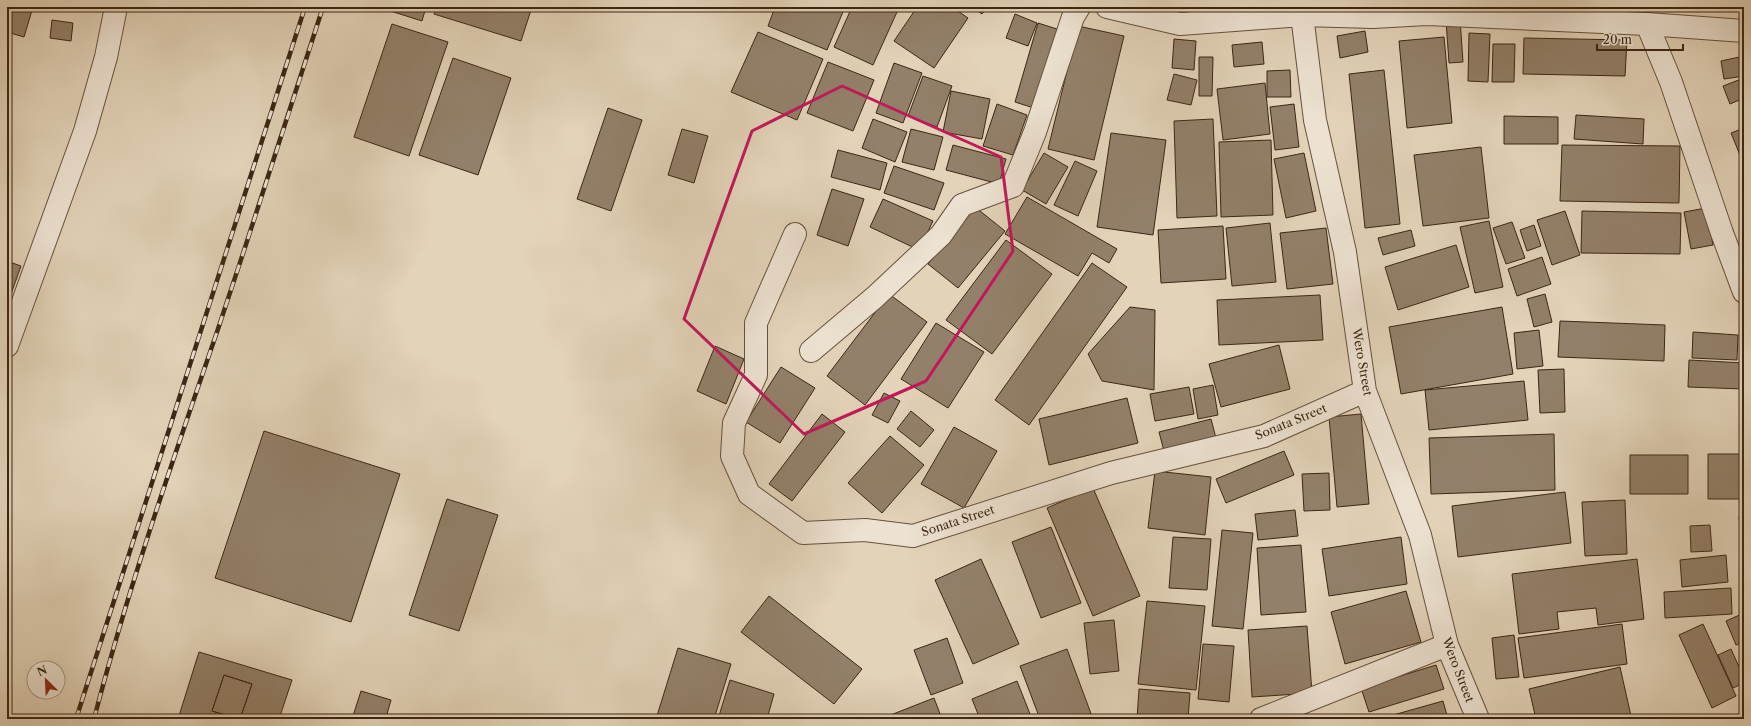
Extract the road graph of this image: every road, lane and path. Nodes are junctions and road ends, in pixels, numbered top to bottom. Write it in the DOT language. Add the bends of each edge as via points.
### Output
graph roads {
  1 [pos="116,7"];
  2 [pos="1079,7"];
  3 [pos="1107,7"];
  4 [pos="1302,15"];
  5 [pos="1647,24"];
  6 [pos="1744,31"];
  7 [pos="795,234"];
  8 [pos="1744,292"];
  9 [pos="7,346"];
  10 [pos="811,351"];
  11 [pos="1365,391"];
  12 [pos="1447,645"];
  13 [pos="1261,719"];
  14 [pos="1478,719"];
  1 -- 9 [label="street" via="106,57 85,131"];
  2 -- 10 [label="street" via="1073,16 1035,132 1013,186 962,205 942,235 875,297"];
  3 -- 4 [label="street" via="1180,24"];
  4 -- 5 [label="street" via="1373,17 1427,14"];
  4 -- 11 [label="street, Wero Street" via="1315,120 1345,252"];
  5 -- 6 [label="street"];
  5 -- 8 [label="street" via="1671,82"];
  7 -- 11 [label="street, Sonata Street" via="756,323 756,375 734,423 732,456 749,494 803,532 865,530 913,536 1111,473 1264,436"];
  11 -- 12 [label="street, Wero Street" via="1420,535"];
  12 -- 13 [label="street"];
  12 -- 14 [label="street, Wero Street"];
}
